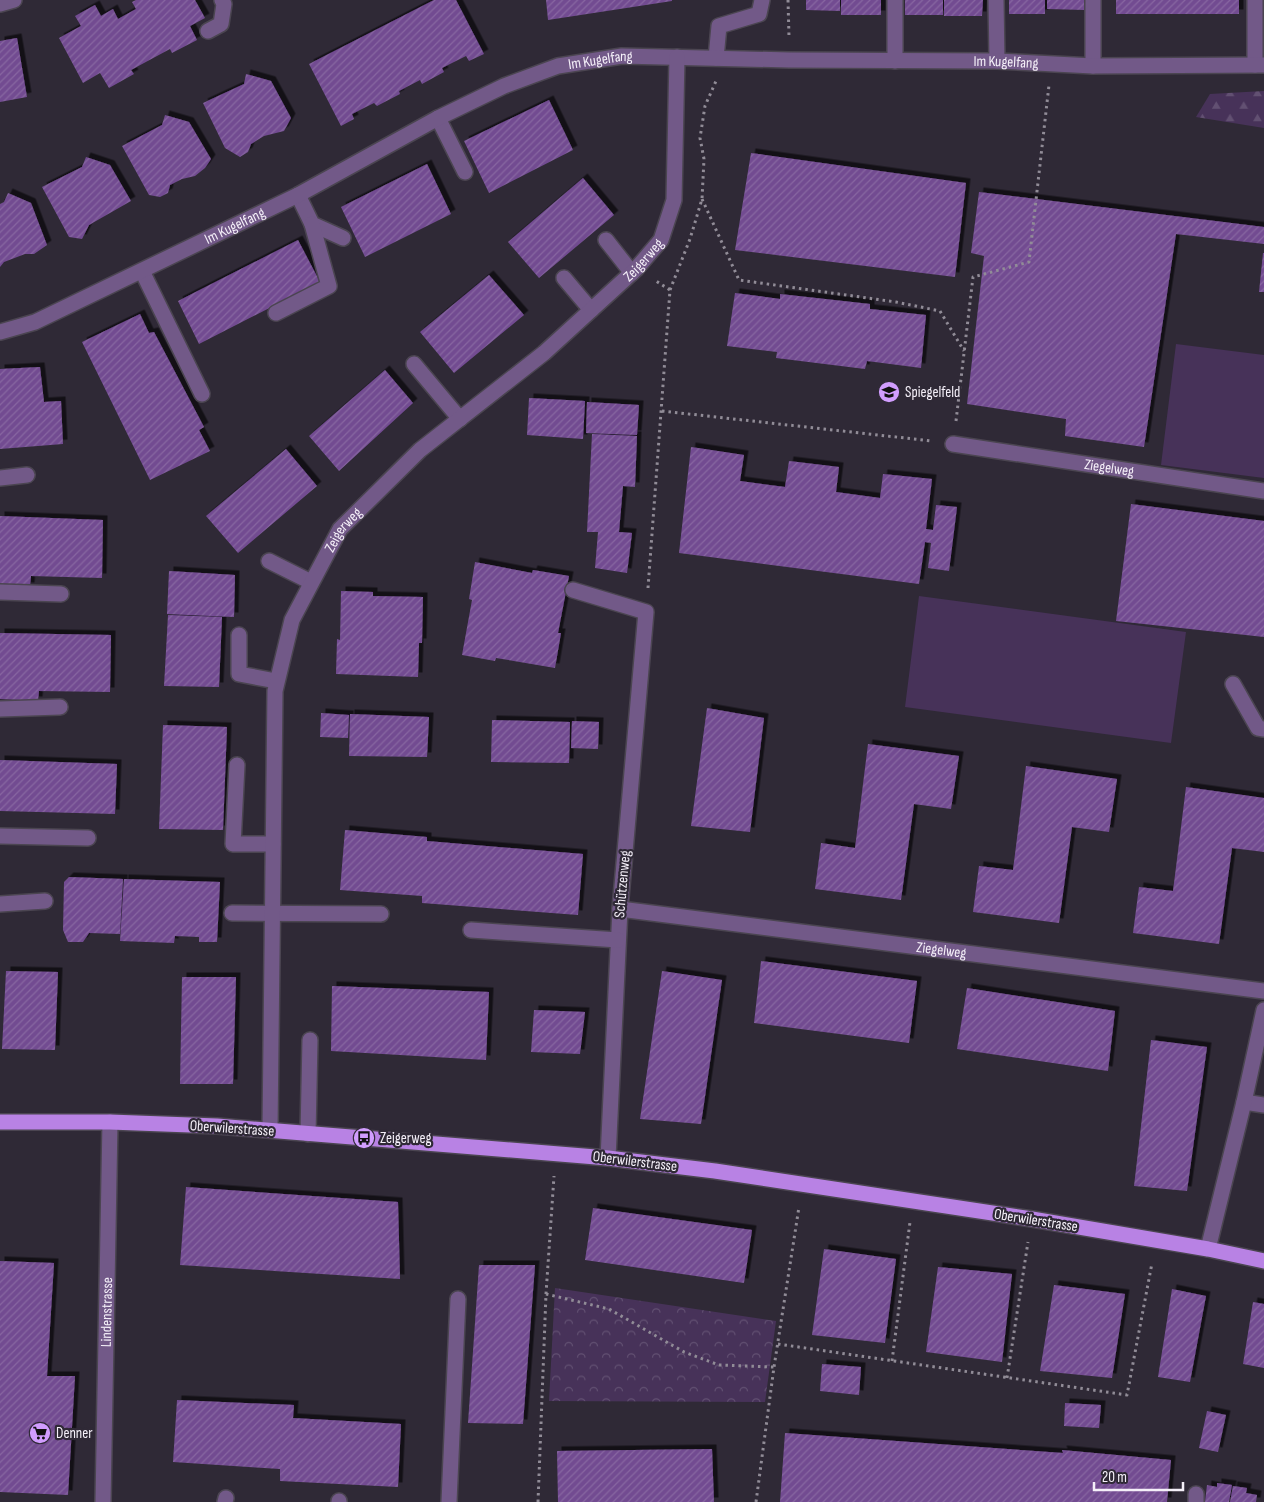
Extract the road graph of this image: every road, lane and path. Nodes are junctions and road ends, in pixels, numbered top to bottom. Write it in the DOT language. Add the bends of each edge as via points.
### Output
graph roads {
  1 [pos="14,0"];
  2 [pos="222,0"];
  3 [pos="762,0"];
  4 [pos="788,0"];
  5 [pos="895,0"];
  6 [pos="996,0"];
  7 [pos="1093,0"];
  8 [pos="1255,0"];
  9 [pos="0,4"];
  10 [pos="208,31"];
  11 [pos="677,57"];
  12 [pos="716,58"];
  13 [pos="789,60"];
  14 [pos="895,61"];
  15 [pos="996,61"];
  16 [pos="1051,63"];
  17 [pos="1260,65"];
  18 [pos="1093,66"];
  19 [pos="438,118"];
  20 [pos="465,172"];
  21 [pos="298,195"];
  22 [pos="702,199"];
  23 [pos="312,224"];
  24 [pos="343,238"];
  25 [pos="606,240"];
  26 [pos="142,271"];
  27 [pos="634,271"];
  28 [pos="564,278"];
  29 [pos="591,310"];
  30 [pos="276,312"];
  31 [pos="0,332"];
  32 [pos="964,351"];
  33 [pos="414,364"];
  34 [pos="202,394"];
  35 [pos="662,411"];
  36 [pos="460,419"];
  37 [pos="953,444"];
  38 [pos="27,475"];
  39 [pos="0,478"];
  40 [pos="1264,491"];
  41 [pos="269,561"];
  42 [pos="311,582"];
  43 [pos="573,590"];
  44 [pos="0,592"];
  45 [pos="61,594"];
  46 [pos="646,612"];
  47 [pos="240,635"];
  48 [pos="276,681"];
  49 [pos="1233,684"];
  50 [pos="60,707"];
  51 [pos="0,709"];
  52 [pos="1264,729"];
  53 [pos="237,765"];
  54 [pos="0,836"];
  55 [pos="88,838"];
  56 [pos="273,844"];
  57 [pos="45,901"];
  58 [pos="0,904"];
  59 [pos="620,909"];
  60 [pos="232,913"];
  61 [pos="272,914"];
  62 [pos="382,914"];
  63 [pos="471,930"];
  64 [pos="618,940"];
  65 [pos="1264,991"];
  66 [pos="1264,1010"];
  67 [pos="310,1040"];
  68 [pos="1244,1102"];
  69 [pos="1264,1105"];
  70 [pos="0,1122"];
  71 [pos="110,1122"];
  72 [pos="270,1130"];
  73 [pos="308,1134"];
  74 [pos="556,1152"];
  75 [pos="608,1158"];
  76 [pos="803,1184"];
  77 [pos="913,1201"];
  78 [pos="1032,1219"];
  79 [pos="1156,1240"];
  80 [pos="1208,1249"];
  81 [pos="1264,1261"];
  82 [pos="546,1294"];
  83 [pos="458,1300"];
  84 [pos="778,1344"];
  85 [pos="892,1361"];
  86 [pos="774,1367"];
  87 [pos="1007,1378"];
  88 [pos="103,1502"];
  89 [pos="449,1502"];
  90 [pos="538,1502"];
  91 [pos="756,1502"];
  1 -- 9 [label="street"];
  2 -- 10 [label="street" via="222,24"];
  3 -- 12 [label="street" via="759,14 719,26"];
  4 -- 13 [label="path"];
  5 -- 14 [label="street"];
  6 -- 15 [label="street"];
  7 -- 18 [label="street"];
  8 -- 17 [label="street"];
  11 -- 12 [label="street, Im Kugelfang"];
  11 -- 19 [label="street, Im Kugelfang" via="622,56 558,66 504,86"];
  11 -- 27 [label="street, Zeigerweg" via="674,200 661,240"];
  12 -- 13 [label="street, Im Kugelfang"];
  13 -- 14 [label="street, Im Kugelfang"];
  14 -- 15 [label="street, Im Kugelfang"];
  15 -- 16 [label="street, Im Kugelfang"];
  16 -- 18 [label="street, Im Kugelfang"];
  16 -- 32 [label="path" via="1029,262 973,277"];
  17 -- 18 [label="street, Im Kugelfang"];
  19 -- 20 [label="street"];
  19 -- 21 [label="street, Im Kugelfang"];
  21 -- 23 [label="street"];
  21 -- 26 [label="street, Im Kugelfang"];
  22 -- 32 [label="path" via="739,280 940,311"];
  23 -- 24 [label="street"];
  23 -- 30 [label="street" via="329,286"];
  25 -- 27 [label="street"];
  26 -- 31 [label="street, Im Kugelfang" via="35,322"];
  26 -- 34 [label="street"];
  27 -- 29 [label="street, Zeigerweg"];
  27 -- 35 [label="path" via="670,290"];
  28 -- 29 [label="street"];
  29 -- 36 [label="street, Zeigerweg" via="544,353"];
  32 -- 37 [label="path"];
  33 -- 36 [label="street"];
  35 -- 37 [label="path"];
  35 -- 46 [label="path"];
  36 -- 42 [label="street, Zeigerweg" via="420,450 340,529"];
  37 -- 40 [label="street, Ziegelweg"];
  38 -- 39 [label="street"];
  41 -- 42 [label="street"];
  42 -- 48 [label="street, Zeigerweg" via="292,620"];
  43 -- 46 [label="street"];
  44 -- 45 [label="street"];
  46 -- 59 [label="street, Schützenweg"];
  47 -- 48 [label="street" via="239,674"];
  48 -- 56 [label="street, Zeigerweg"];
  49 -- 52 [label="street" via="1258,728"];
  50 -- 51 [label="street"];
  53 -- 56 [label="street" via="233,844"];
  54 -- 55 [label="street"];
  56 -- 61 [label="street, Zeigerweg"];
  57 -- 58 [label="street"];
  59 -- 64 [label="street, Schützenweg"];
  59 -- 65 [label="street, Ziegelweg"];
  60 -- 61 [label="street"];
  61 -- 62 [label="street"];
  61 -- 72 [label="street, Zeigerweg"];
  63 -- 64 [label="street"];
  64 -- 75 [label="street, Schützenweg"];
  66 -- 68 [label="street"];
  67 -- 73 [label="street"];
  68 -- 69 [label="street"];
  68 -- 80 [label="street"];
  70 -- 71 [label="main road, Oberwilerstrasse"];
  71 -- 72 [label="main road, Oberwilerstrasse"];
  71 -- 88 [label="street, Lindenstrasse"];
  72 -- 73 [label="main road, Oberwilerstrasse"];
  73 -- 74 [label="main road, Oberwilerstrasse"];
  74 -- 75 [label="main road, Oberwilerstrasse"];
  74 -- 82 [label="path"];
  75 -- 76 [label="main road, Oberwilerstrasse"];
  76 -- 77 [label="main road, Oberwilerstrasse"];
  76 -- 84 [label="path"];
  77 -- 78 [label="main road, Oberwilerstrasse"];
  77 -- 85 [label="path"];
  78 -- 79 [label="main road, Oberwilerstrasse"];
  78 -- 87 [label="path"];
  79 -- 80 [label="main road, Oberwilerstrasse"];
  79 -- 87 [label="path" via="1127,1395"];
  80 -- 81 [label="main road, Oberwilerstrasse"];
  82 -- 86 [label="path" via="609,1308 684,1352 720,1366"];
  82 -- 90 [label="path"];
  83 -- 89 [label="street"];
  84 -- 85 [label="path"];
  84 -- 86 [label="path"];
  85 -- 87 [label="path"];
  86 -- 91 [label="path"];
}
